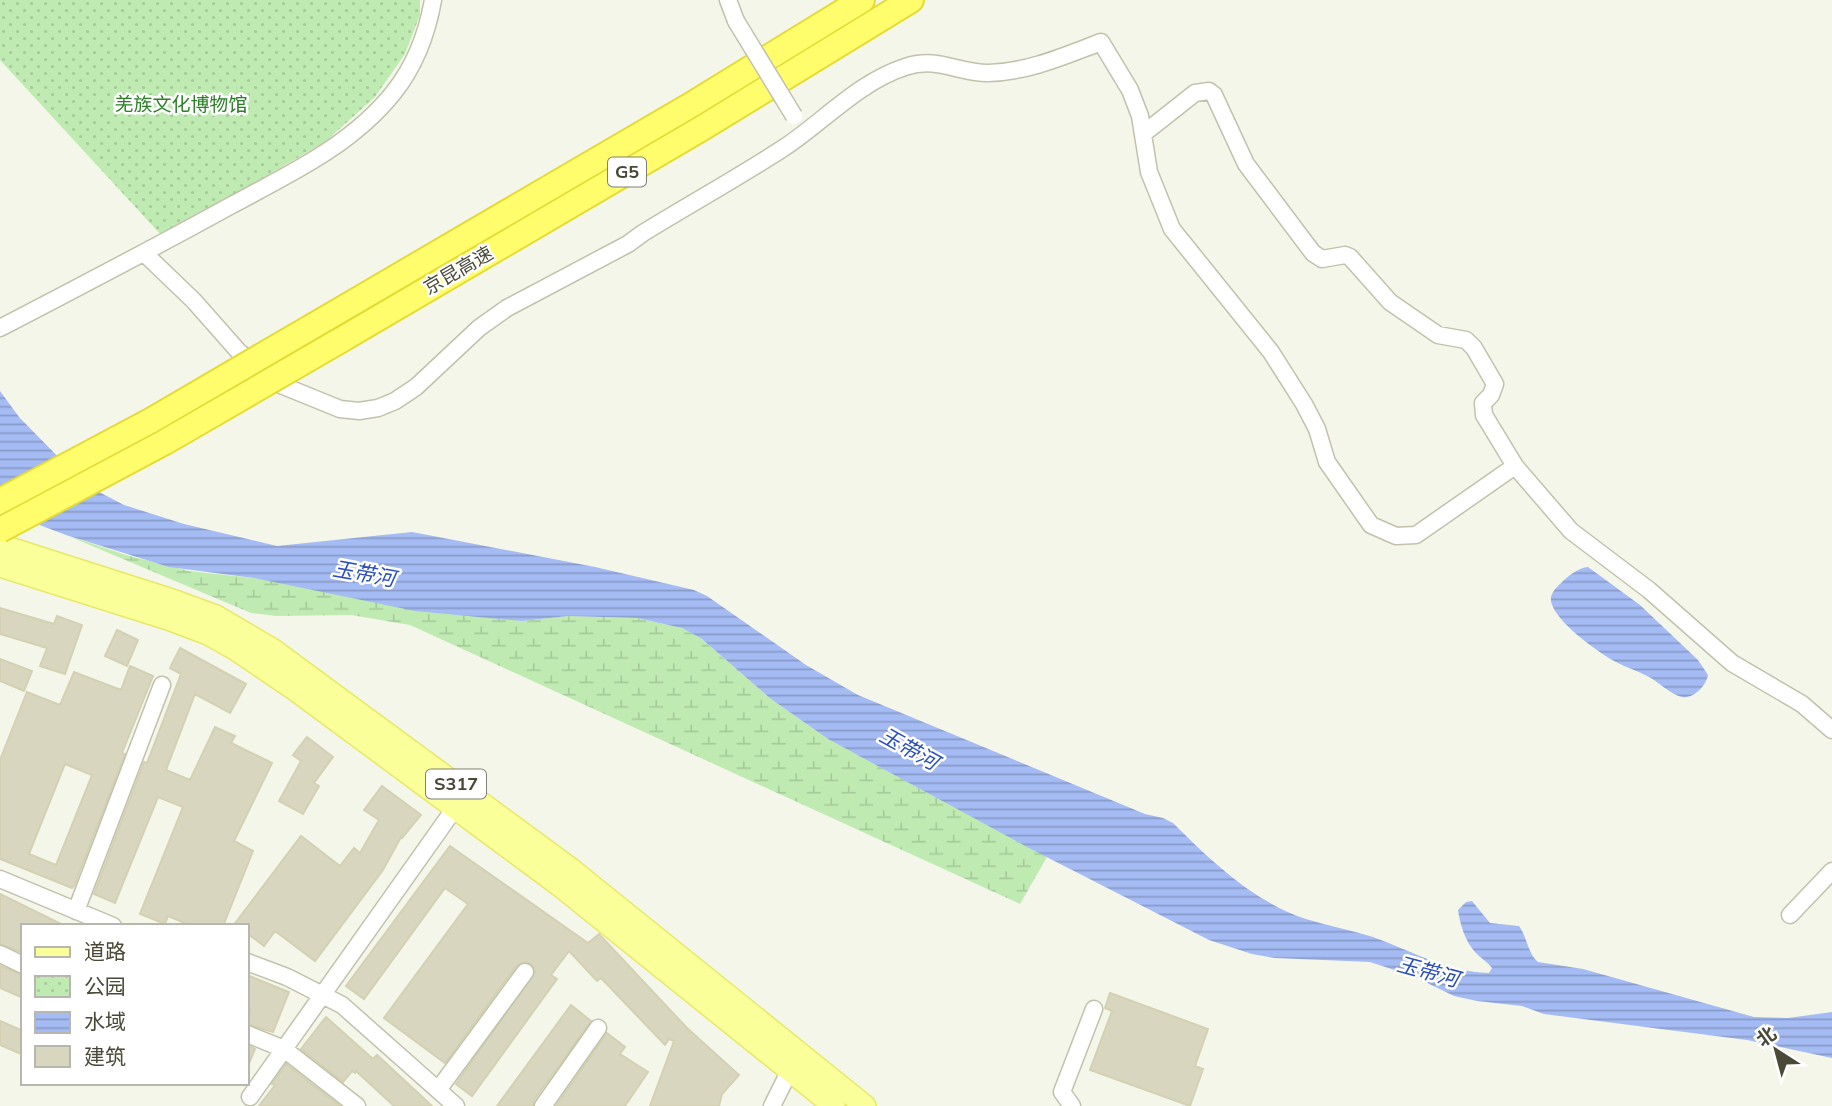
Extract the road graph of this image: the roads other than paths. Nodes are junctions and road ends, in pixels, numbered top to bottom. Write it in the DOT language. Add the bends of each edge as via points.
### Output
graph roads {
  1 [pos="433,0"];
  2 [pos="728,0"];
  3 [pos="862,0"];
  4 [pos="911,0"];
  5 [pos="803,133"];
  6 [pos="1143,134"];
  7 [pos="144,253"];
  8 [pos="0,328"];
  9 [pos="1515,466"];
  10 [pos="0,501"];
  11 [pos="0,530"];
  12 [pos="0,545"];
  13 [pos="0,566"];
  14 [pos="162,685"];
  15 [pos="1832,730"];
  16 [pos="455,808"];
  17 [pos="1832,871"];
  18 [pos="0,879"];
  19 [pos="76,911"];
  20 [pos="1790,915"];
  21 [pos="108,924"];
  22 [pos="0,954"];
  23 [pos="248,961"];
  24 [pos="21,964"];
  25 [pos="525,972"];
  26 [pos="321,994"];
  27 [pos="1094,1009"];
  28 [pos="598,1028"];
  29 [pos="248,1034"];
  30 [pos="284,1049"];
  31 [pos="790,1070"];
  32 [pos="438,1090"];
  33 [pos="250,1097"];
  34 [pos="357,1106"];
  35 [pos="456,1106"];
  36 [pos="543,1106"];
  37 [pos="772,1106"];
  38 [pos="834,1106"];
  39 [pos="866,1106"];
  40 [pos="1072,1106"];
  1 -- 7 [label="street" via="417,56 370,118 324,155"];
  2 -- 5 [label="street, bridge"];
  3 -- 10 [label="highway, 京昆高速 / G5, bridge" via="152,420"];
  4 -- 11 [label="highway, 京昆高速 / G5, bridge" via="341,340 153,449"];
  5 -- 6 [label="street" via="865,87 905,67 929,62 984,73 1009,72 1101,43 1130,90"];
  5 -- 7 [label="street" via="628,244 507,308 416,387 378,408 340,409 282,385 239,352"];
  6 -- 9 [label="street" via="1195,93 1214,94 1246,164 1313,253 1322,259 1350,257 1390,302 1438,335 1460,338 1475,348 1495,384 1482,409"];
  6 -- 9 [label="street" via="1149,172 1172,229 1271,352 1317,429 1328,462 1371,524 1396,536 1416,535"];
  7 -- 8 [label="street"];
  9 -- 15 [label="street" via="1571,531 1649,590 1732,663 1802,704"];
  12 -- 39 [label="main road, S317" via="216,616 272,649 582,877"];
  13 -- 16 [label="main road, S317" via="208,634 261,665"];
  14 -- 19 [label="street"];
  16 -- 26 [label="street"];
  16 -- 31 [label="main road, S317" via="590,909"];
  17 -- 20 [label="street"];
  18 -- 19 [label="street"];
  19 -- 21 [label="street"];
  22 -- 24 [label="street"];
  23 -- 26 [label="street"];
  25 -- 32 [label="street"];
  26 -- 30 [label="street"];
  26 -- 32 [label="street" via="342,1005"];
  27 -- 40 [label="street" via="1062,1092"];
  28 -- 36 [label="street"];
  29 -- 30 [label="street"];
  30 -- 33 [label="street"];
  30 -- 34 [label="street"];
  31 -- 37 [label="street"];
  31 -- 38 [label="main road, S317"];
  32 -- 35 [label="street"];
}
